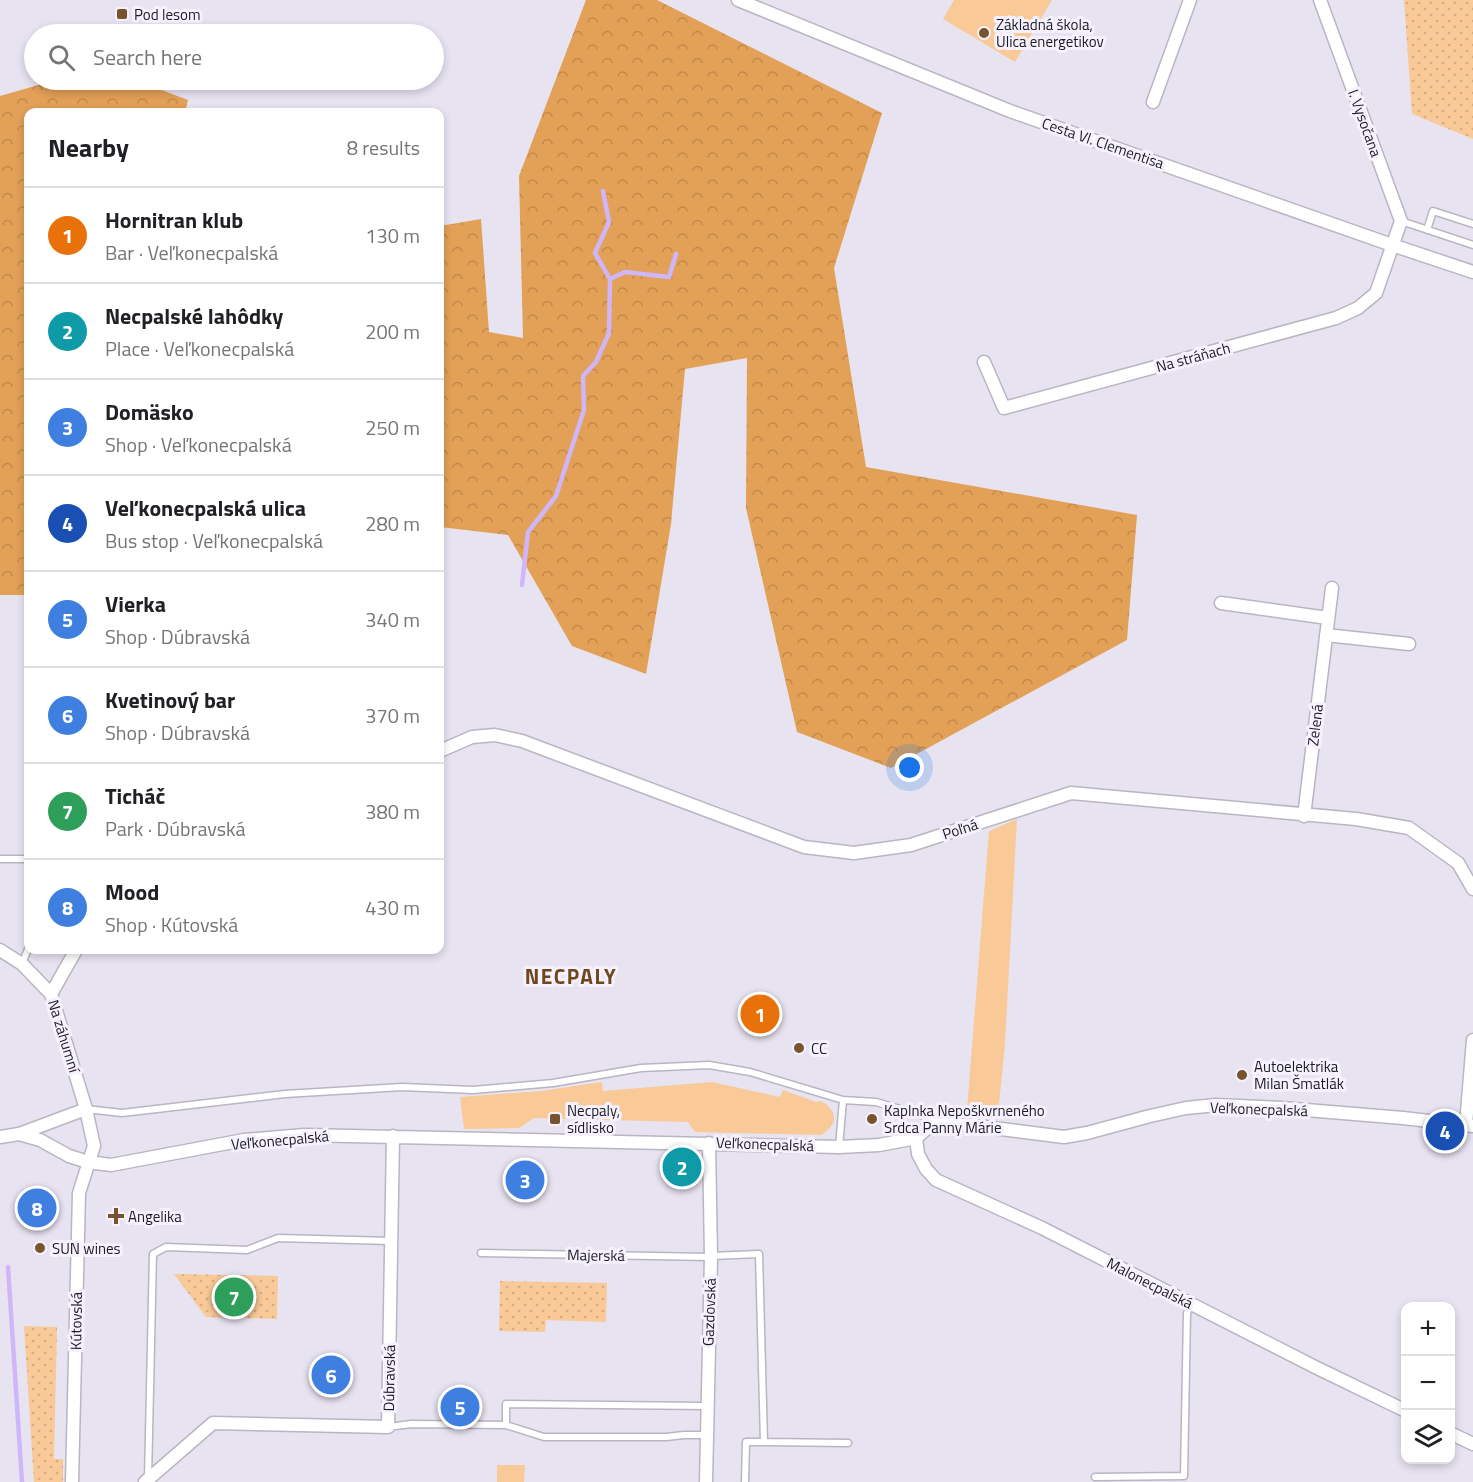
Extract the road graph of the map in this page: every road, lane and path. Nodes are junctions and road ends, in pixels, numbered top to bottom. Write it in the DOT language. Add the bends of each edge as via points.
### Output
graph roads {
  1 [pos="738,0"];
  2 [pos="1190,0"];
  3 [pos="1320,0"];
  4 [pos="1153,102"];
  5 [pos="1401,221"];
  6 [pos="1473,224"];
  7 [pos="1426,230"];
  8 [pos="1392,245"];
  9 [pos="1473,245"];
  10 [pos="1473,272"];
  11 [pos="984,362"];
  12 [pos="1332,588"];
  13 [pos="1221,603"];
  14 [pos="1328,618"];
  15 [pos="1326,635"];
  16 [pos="1409,644"];
  17 [pos="444,749"];
  18 [pos="1304,816"];
  19 [pos="0,859"];
  20 [pos="24,859"];
  21 [pos="1473,889"];
  22 [pos="0,950"];
  23 [pos="26,954"];
  24 [pos="74,954"];
  25 [pos="22,964"];
  26 [pos="51,994"];
  27 [pos="1473,1040"];
  28 [pos="843,1100"];
  29 [pos="86,1109"];
  30 [pos="932,1124"];
  31 [pos="1469,1125"];
  32 [pos="19,1134"];
  33 [pos="393,1136"];
  34 [pos="0,1137"];
  35 [pos="916,1137"];
  36 [pos="709,1143"];
  37 [pos="839,1147"];
  38 [pos="88,1162"];
  39 [pos="392,1241"];
  40 [pos="481,1253"];
  41 [pos="711,1256"];
  42 [pos="1191,1304"];
  43 [pos="707,1406"];
  44 [pos="1404,1410"];
  45 [pos="506,1425"];
  46 [pos="388,1427"];
  47 [pos="706,1435"];
  48 [pos="1455,1435"];
  49 [pos="764,1442"];
  50 [pos="848,1443"];
  51 [pos="1473,1444"];
  52 [pos="1095,1477"];
  53 [pos="147,1481"];
  54 [pos="72,1482"];
  55 [pos="706,1482"];
  56 [pos="745,1482"];
  1 -- 8 [label="street, Cesta Vl. Clementisa" via="1010,111"];
  2 -- 4 [label="street"];
  3 -- 5 [label="street, I. Vysočana"];
  5 -- 7 [label="lane"];
  5 -- 8 [label="street"];
  6 -- 7 [label="lane" via="1433,210"];
  7 -- 9 [label="lane"];
  8 -- 10 [label="street, Cesta Vl. Clementisa"];
  8 -- 11 [label="street, Na stráňach" via="1376,293 1358,308 1336,318 1004,408"];
  12 -- 14 [label="street, Zelená"];
  13 -- 14 [label="street"];
  14 -- 15 [label="street, Zelená"];
  15 -- 16 [label="street"];
  15 -- 18 [label="street, Zelená"];
  17 -- 18 [label="street, Poľná" via="472,736 495,735 522,741 804,846 854,853 911,846 1071,793"];
  18 -- 21 [label="street, Poľná" via="1409,828 1458,863"];
  19 -- 20 [label="lane"];
  22 -- 25 [label="street, Na záhumní"];
  23 -- 25 [label="lane"];
  24 -- 26 [label="street"];
  25 -- 26 [label="street, Na záhumní"];
  26 -- 29 [label="street, Na záhumní"];
  27 -- 31 [label="street"];
  28 -- 29 [label="lane" via="750,1072 709,1065 641,1068 554,1083 473,1090 402,1088 285,1094 122,1113"];
  28 -- 30 [label="lane" via="876,1102 924,1116"];
  28 -- 37 [label="lane"];
  29 -- 32 [label="street, Veľkonecpalská"];
  29 -- 38 [label="street, Na záhumní" via="94,1146"];
  30 -- 31 [label="street, Veľkonecpalská" via="1064,1137 1186,1108 1216,1105"];
  30 -- 35 [label="street, Veľkonecpalská"];
  32 -- 34 [label="street, Veľkonecpalská"];
  32 -- 38 [label="street, Veľkonecpalská"];
  33 -- 36 [label="street, Veľkonecpalská"];
  33 -- 38 [label="street, Veľkonecpalská" via="304,1135 244,1140 126,1163"];
  33 -- 39 [label="street, Dúbravská"];
  35 -- 37 [label="street, Veľkonecpalská" via="879,1145"];
  35 -- 42 [label="street, Malonecpalská" via="918,1154 936,1180 1042,1228"];
  36 -- 37 [label="street, Veľkonecpalská"];
  36 -- 41 [label="street, Gazdovská"];
  38 -- 54 [label="street, Kútovská" via="79,1193"];
  39 -- 46 [label="street, Dúbravská"];
  39 -- 53 [label="lane" via="278,1238 247,1250 166,1247 153,1254"];
  40 -- 41 [label="lane, Majerská"];
  41 -- 43 [label="street, Gazdovská"];
  41 -- 49 [label="lane, Majerská" via="759,1254"];
  42 -- 44 [label="street, Malonecpalská"];
  42 -- 52 [label="lane" via="1187,1313 1184,1476"];
  43 -- 45 [label="lane" via="506,1404"];
  43 -- 47 [label="street, Gazdovská"];
  45 -- 46 [label="lane"];
  45 -- 47 [label="lane" via="543,1437"];
  46 -- 53 [label="street, Dúbravská" via="213,1423"];
  47 -- 55 [label="street, Gazdovská"];
  48 -- 51 [label="street"];
  49 -- 50 [label="lane"];
  49 -- 56 [label="lane" via="746,1442"];
}
